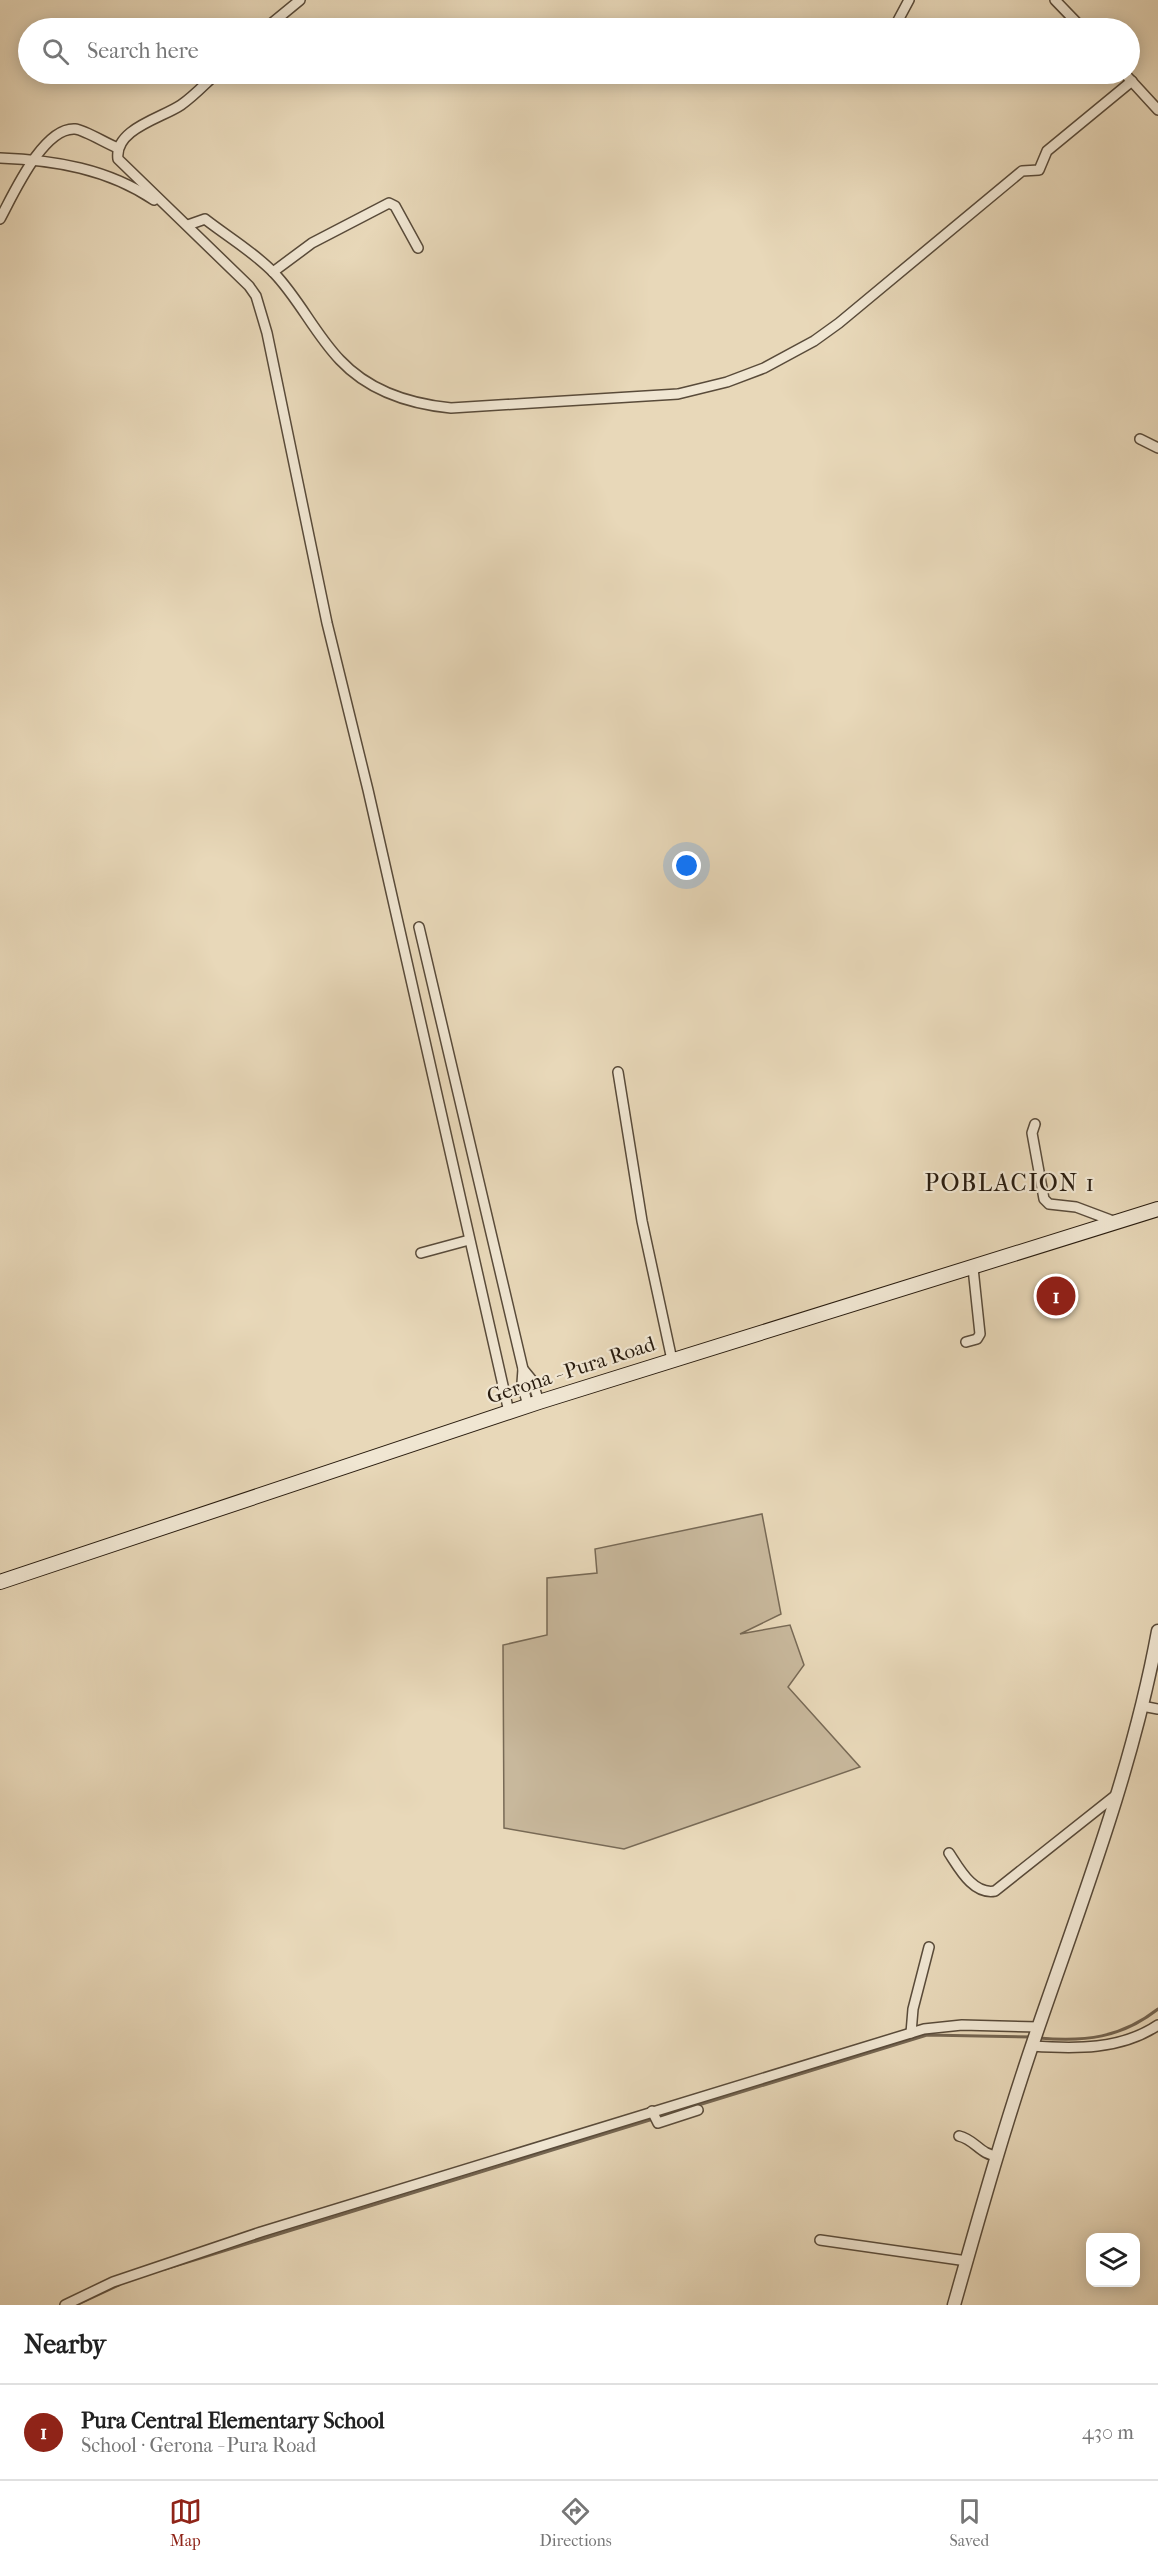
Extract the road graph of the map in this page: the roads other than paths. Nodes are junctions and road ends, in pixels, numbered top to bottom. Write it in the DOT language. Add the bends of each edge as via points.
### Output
graph roads {
  1 [pos="300,0"];
  2 [pos="909,0"];
  3 [pos="1055,0"];
  4 [pos="278,18"];
  5 [pos="899,18"];
  6 [pos="1072,18"];
  7 [pos="204,84"];
  8 [pos="1128,84"];
  9 [pos="1135,84"];
  10 [pos="1158,110"];
  11 [pos="118,148"];
  12 [pos="0,158"];
  13 [pos="33,159"];
  14 [pos="172,210"];
  15 [pos="0,219"];
  16 [pos="188,225"];
  17 [pos="418,248"];
  18 [pos="273,272"];
  19 [pos="1140,438"];
  20 [pos="1158,448"];
  21 [pos="419,927"];
  22 [pos="618,1072"];
  23 [pos="1035,1124"];
  24 [pos="1158,1209"];
  25 [pos="1119,1223"];
  26 [pos="469,1240"];
  27 [pos="421,1253"];
  28 [pos="973,1268"];
  29 [pos="966,1342"];
  30 [pos="672,1360"];
  31 [pos="534,1404"];
  32 [pos="509,1412"];
  33 [pos="0,1582"];
  34 [pos="1158,1631"];
  35 [pos="1156,1657"];
  36 [pos="1142,1706"];
  37 [pos="1158,1709"];
  38 [pos="1116,1795"];
  39 [pos="949,1853"];
  40 [pos="929,1947"];
  41 [pos="1158,2025"];
  42 [pos="1039,2027"];
  43 [pos="911,2033"];
  44 [pos="1032,2046"];
  45 [pos="698,2110"];
  46 [pos="654,2115"];
  47 [pos="959,2136"];
  48 [pos="998,2156"];
  49 [pos="820,2240"];
  50 [pos="967,2261"];
  51 [pos="65,2305"];
  52 [pos="954,2305"];
  1 -- 4 [label="street"];
  2 -- 5 [label="street"];
  3 -- 6 [label="street"];
  7 -- 11 [label="street" via="180,105 124,138"];
  8 -- 18 [label="street" via="1047,151 1039,170 1022,171 814,341 764,368 700,390 501,407 420,405 397,398 350,369"];
  9 -- 10 [label="street"];
  11 -- 13 [label="street" via="78,129 65,130"];
  11 -- 14 [label="street" via="121,164"];
  12 -- 13 [label="street"];
  13 -- 14 [label="street" via="104,174 135,187"];
  13 -- 15 [label="street"];
  14 -- 16 [label="street"];
  16 -- 18 [label="street" via="205,219"];
  16 -- 26 [label="street" via="256,296 267,333 327,623"];
  17 -- 18 [label="street" via="395,206 389,203 312,243"];
  19 -- 20 [label="street"];
  21 -- 31 [label="street" via="523,1369 532,1380"];
  22 -- 30 [label="street" via="642,1221"];
  23 -- 25 [label="street" via="1032,1133 1044,1199 1049,1204 1084,1209"];
  24 -- 25 [label="main road, Gerona - Pura Road"];
  25 -- 28 [label="main road, Gerona - Pura Road"];
  26 -- 27 [label="street"];
  26 -- 32 [label="street"];
  28 -- 29 [label="street" via="980,1334"];
  28 -- 30 [label="main road, Gerona - Pura Road"];
  30 -- 31 [label="main road, Gerona - Pura Road"];
  31 -- 32 [label="main road, Gerona - Pura Road"];
  32 -- 33 [label="main road, Gerona - Pura Road"];
  34 -- 35 [label="street"];
  35 -- 36 [label="street"];
  36 -- 37 [label="street"];
  36 -- 38 [label="street"];
  38 -- 39 [label="street" via="995,1891 987,1892 973,1884"];
  38 -- 42 [label="street"];
  40 -- 43 [label="street"];
  41 -- 44 [label="street" via="1128,2039 1094,2047"];
  42 -- 43 [label="street" via="962,2025"];
  42 -- 44 [label="street"];
  43 -- 46 [label="street"];
  44 -- 48 [label="street"];
  45 -- 46 [label="street" via="662,2123"];
  46 -- 51 [label="street" via="251,2235 113,2282"];
  47 -- 48 [label="street" via="971,2140 985,2154"];
  48 -- 50 [label="street"];
  49 -- 50 [label="street"];
  50 -- 52 [label="street"];
}
